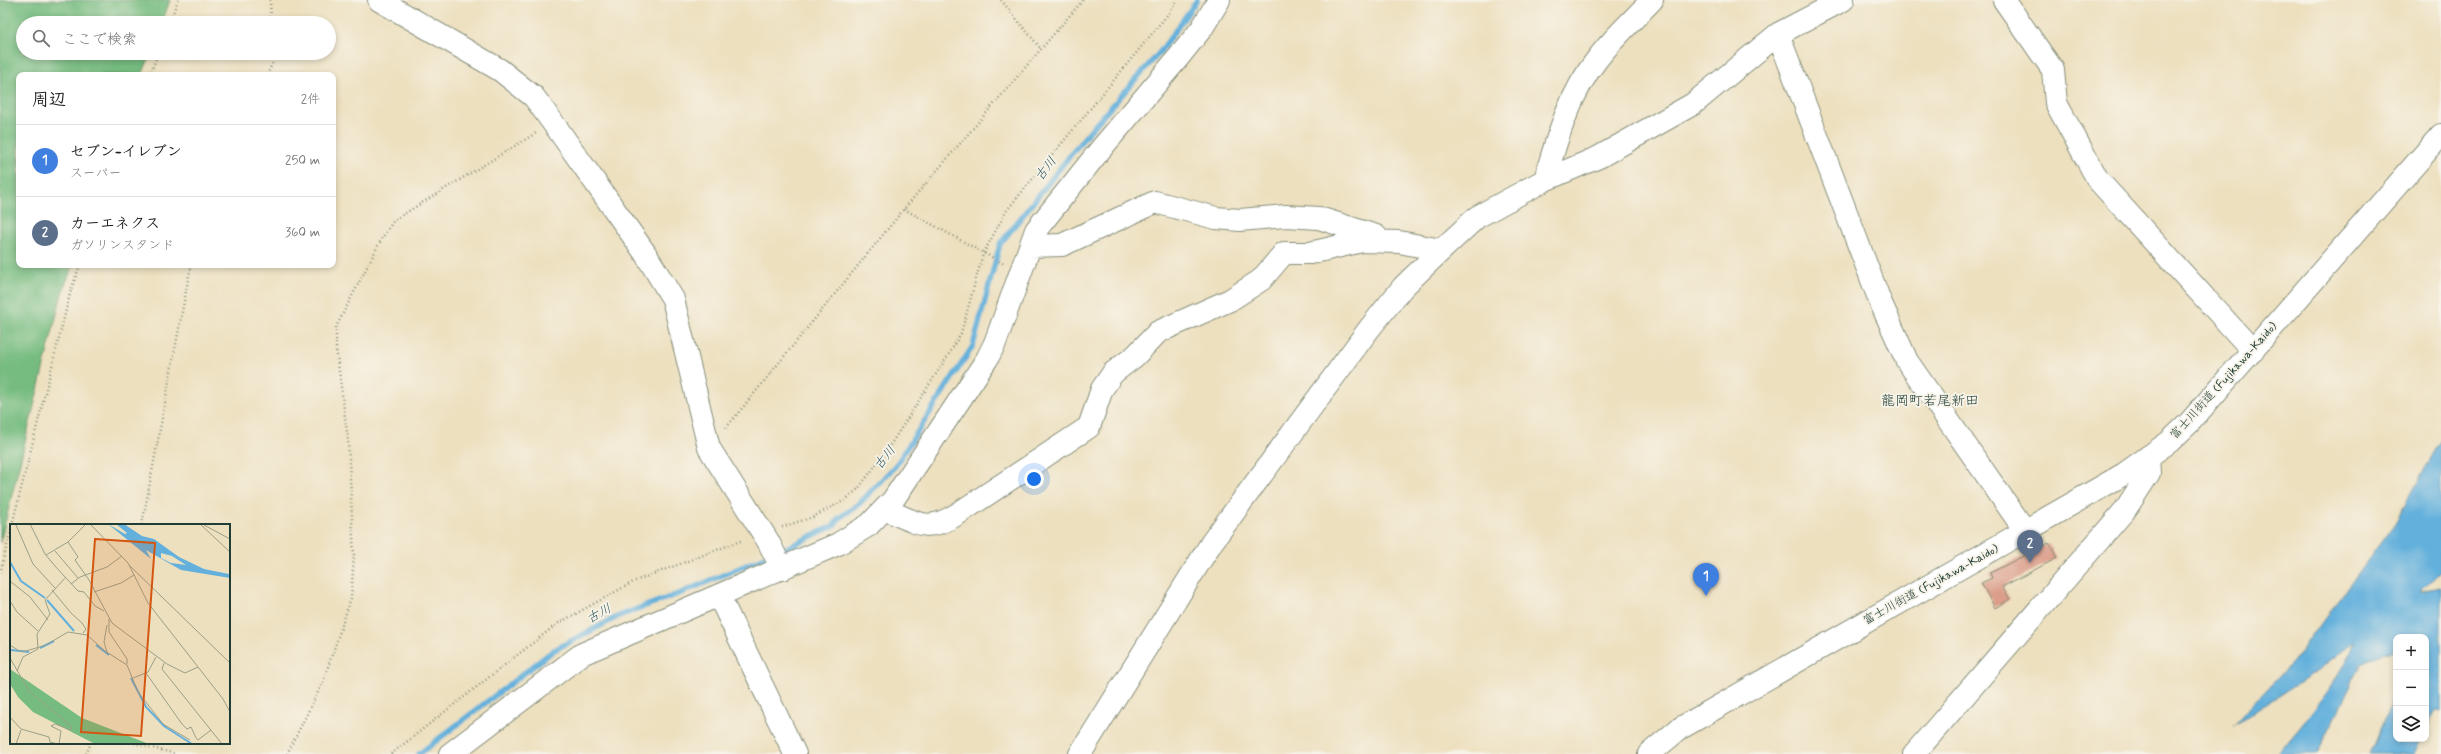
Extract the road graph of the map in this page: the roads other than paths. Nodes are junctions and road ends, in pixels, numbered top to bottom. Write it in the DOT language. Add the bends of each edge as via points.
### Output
graph roads {
  1 [pos="379,0"];
  2 [pos="1219,0"];
  3 [pos="1652,0"];
  4 [pos="1843,0"];
  5 [pos="2004,0"];
  6 [pos="1778,34"];
  7 [pos="2441,134"];
  8 [pos="1545,180"];
  9 [pos="1399,242"];
  10 [pos="1030,246"];
  11 [pos="1441,250"];
  12 [pos="2253,351"];
  13 [pos="2148,457"];
  14 [pos="891,512"];
  15 [pos="2026,532"];
  16 [pos="780,566"];
  17 [pos="719,596"];
  18 [pos="450,754"];
  19 [pos="796,754"];
  20 [pos="1080,754"];
  21 [pos="1649,754"];
  22 [pos="1914,754"];
  1 -- 16 [label="street" via="500,70 534,97 553,123 645,253 672,299 709,448 765,537"];
  2 -- 10 [label="street" via="1202,28 1178,58 1053,206 1036,230"];
  3 -- 8 [label="street" via="1598,58 1572,100 1556,140"];
  4 -- 6 [label="street"];
  5 -- 12 [label="street" via="2053,70 2056,102 2098,180"];
  6 -- 8 [label="street" via="1693,104 1599,157"];
  6 -- 15 [label="street" via="1880,301 1907,361"];
  7 -- 12 [label="street, 富士川街道 (Fujikawa-Kaido)"];
  8 -- 11 [label="street" via="1477,217"];
  9 -- 10 [label="street" via="1319,218 1216,218 1155,202 1062,245"];
  9 -- 11 [label="street"];
  9 -- 14 [label="street" via="1362,241 1310,253 1284,253 1261,280 1230,300 1158,332 1102,388 1090,427 969,507 941,524 931,526 923,526"];
  10 -- 16 [label="street" via="989,353 893,500 874,519 838,544"];
  11 -- 20 [label="street" via="1403,287 1369,329 1212,542"];
  12 -- 13 [label="street, 富士川街道 (Fujikawa-Kaido)" via="2189,423"];
  13 -- 15 [label="street, 富士川街道 (Fujikawa-Kaido)"];
  13 -- 22 [label="street" via="2149,473 2125,510"];
  15 -- 21 [label="street, 富士川街道 (Fujikawa-Kaido)" via="1733,697 1679,729"];
  16 -- 17 [label="street"];
  17 -- 18 [label="street" via="582,654"];
  17 -- 19 [label="street"];
}
